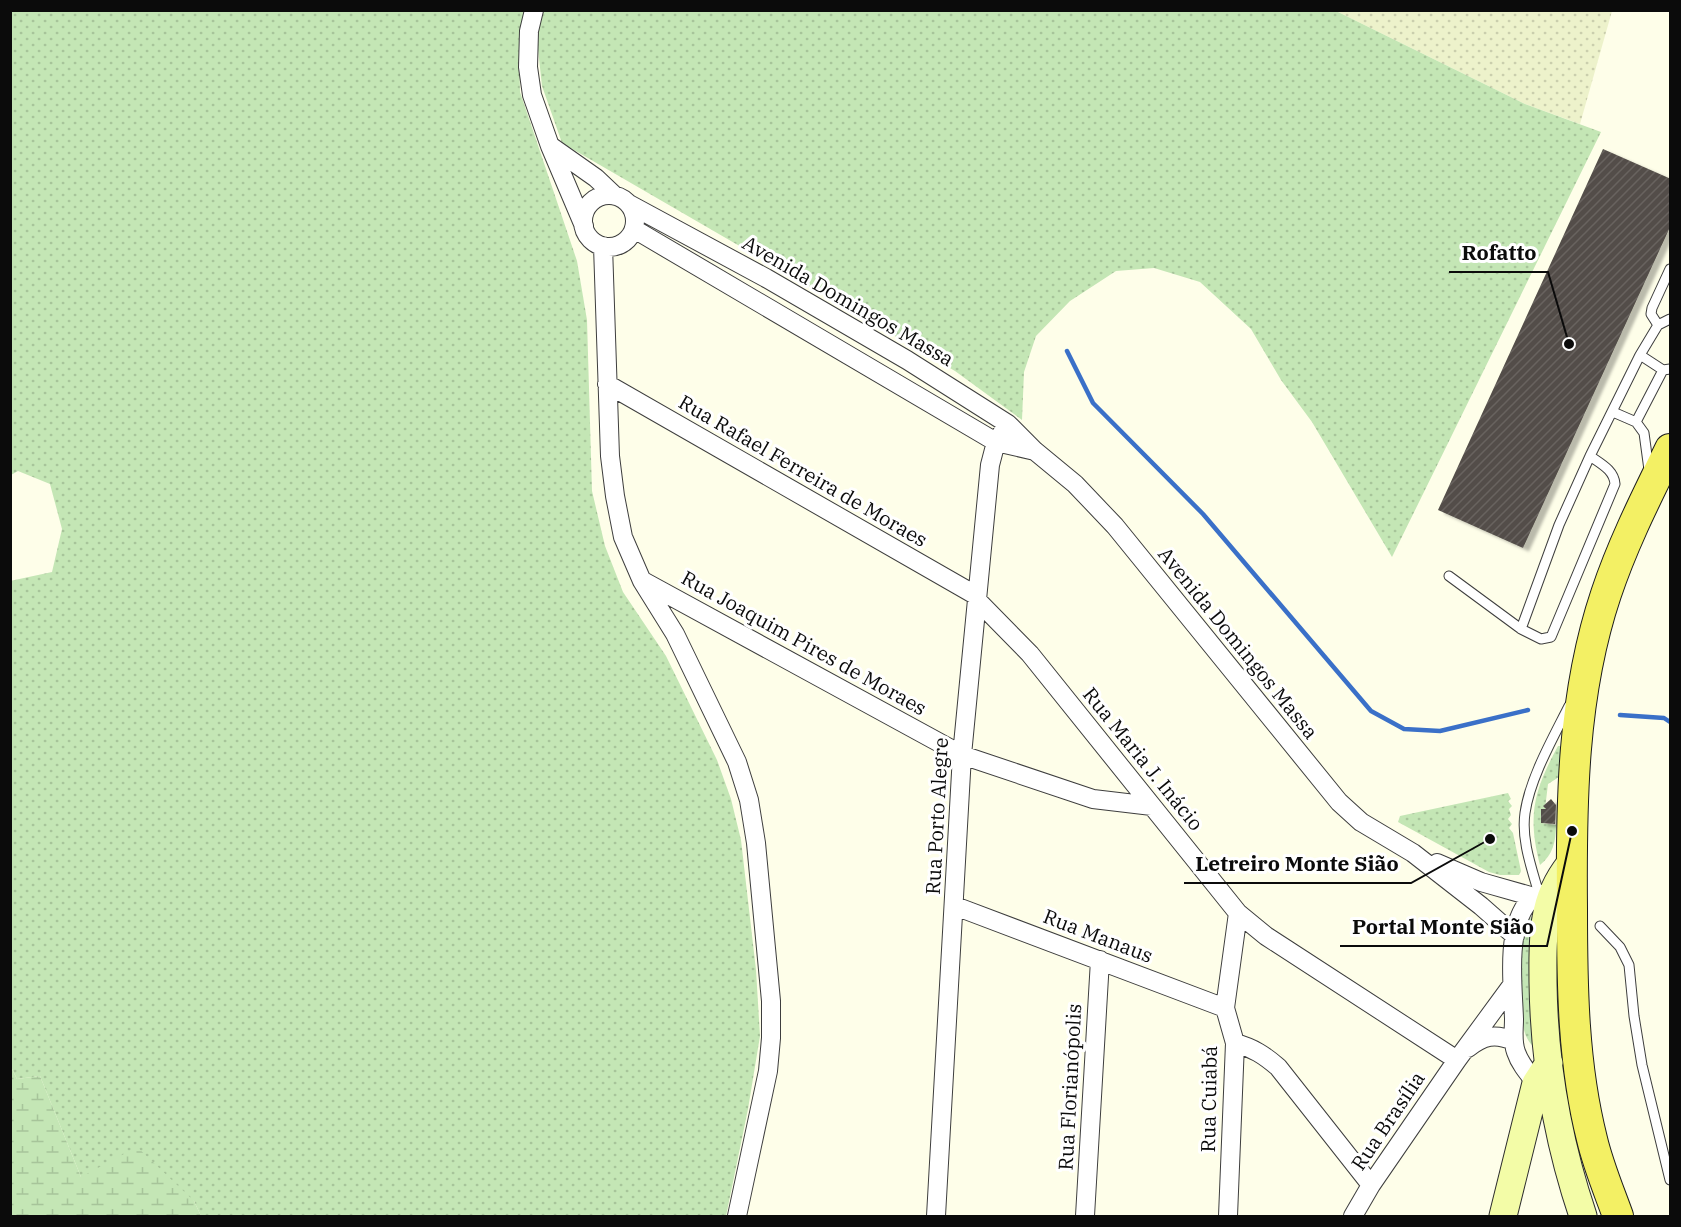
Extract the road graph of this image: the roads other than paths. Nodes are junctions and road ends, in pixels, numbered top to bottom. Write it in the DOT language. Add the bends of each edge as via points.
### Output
graph roads {
  1 [pos="534,10"];
  2 [pos="550,146"];
  3 [pos="622,200"];
  4 [pos="584,226"];
  5 [pos="634,230"];
  6 [pos="603,246"];
  7 [pos="1671,269"];
  8 [pos="1671,319"];
  9 [pos="1658,325"];
  10 [pos="1640,355"];
  11 [pos="1667,370"];
  12 [pos="607,384"];
  13 [pos="1613,412"];
  14 [pos="1636,422"];
  15 [pos="1008,424"];
  16 [pos="996,442"];
  17 [pos="1671,448"];
  18 [pos="1035,451"];
  19 [pos="1590,456"];
  20 [pos="1651,488"];
  21 [pos="1449,576"];
  22 [pos="642,580"];
  23 [pos="977,598"];
  24 [pos="1521,628"];
  25 [pos="1585,675"];
  26 [pos="962,755"];
  27 [pos="1152,806"];
  28 [pos="1413,853"];
  29 [pos="1570,864"];
  30 [pos="1542,894"];
  31 [pos="955,906"];
  32 [pos="1238,912"];
  33 [pos="1600,926"];
  34 [pos="1515,936"];
  35 [pos="1100,960"];
  36 [pos="1512,985"];
  37 [pos="1225,1008"];
  38 [pos="1513,1041"];
  39 [pos="1235,1043"];
  40 [pos="1460,1056"];
  41 [pos="1542,1073"];
  42 [pos="1671,1180"];
  43 [pos="1371,1185"];
  44 [pos="737,1216"];
  45 [pos="936,1216"];
  46 [pos="1085,1216"];
  47 [pos="1228,1216"];
  48 [pos="1353,1216"];
  49 [pos="1503,1216"];
  50 [pos="1583,1216"];
  51 [pos="1618,1216"];
  1 -- 2 [label="street" via="528,67 532,95"];
  2 -- 3 [label="street, Avenida Domingos Massa"];
  2 -- 4 [label="street"];
  3 -- 4 [label="street" via="605,195 595,199 588,206"];
  3 -- 5 [label="street" via="634,211"];
  3 -- 15 [label="street, Avenida Domingos Massa" via="766,278"];
  4 -- 6 [label="street" via="587,235"];
  5 -- 6 [label="street" via="625,242"];
  5 -- 16 [label="street, Avenida Domingos Massa"];
  6 -- 12 [label="street"];
  7 -- 9 [label="lane" via="1652,308"];
  8 -- 9 [label="lane"];
  9 -- 10 [label="lane"];
  10 -- 11 [label="lane"];
  10 -- 13 [label="lane"];
  11 -- 14 [label="lane"];
  12 -- 22 [label="street" via="615,496 623,537"];
  12 -- 23 [label="street, Rua Rafael Ferreira de Moraes"];
  13 -- 14 [label="lane"];
  13 -- 19 [label="lane"];
  14 -- 20 [label="lane" via="1644,433"];
  15 -- 16 [label="street, Rua Porto Alegre"];
  15 -- 18 [label="street, Avenida Domingos Massa"];
  16 -- 18 [label="street, Avenida Domingos Massa"];
  16 -- 23 [label="street, Rua Porto Alegre" via="990,465"];
  17 -- 20 [label="main road"];
  18 -- 28 [label="street, Avenida Domingos Massa" via="1075,484 1115,526 1339,802 1360,822"];
  19 -- 24 [label="lane" via="1559,525"];
  19 -- 24 [label="lane" via="1610,471 1615,484 1553,634 1541,639"];
  20 -- 25 [label="main road" via="1606,594"];
  21 -- 24 [label="lane"];
  22 -- 26 [label="street, Rua Joaquim Pires de Moraes"];
  22 -- 44 [label="street" via="675,634 737,762 749,800 756,843 771,1038 768,1071"];
  23 -- 26 [label="street, Rua Porto Alegre"];
  23 -- 27 [label="street, Rua Maria J. Inácio" via="1030,654"];
  25 -- 29 [label="main road"];
  25 -- 30 [label="lane" via="1554,735 1525,814 1526,840"];
  26 -- 27 [label="street, Rua Joaquim Pires de Moraes" via="1094,799"];
  26 -- 31 [label="street, Rua Porto Alegre"];
  27 -- 32 [label="street, Rua Maria J. Inácio"];
  28 -- 30 [label="street, Avenida Domingos Massa" via="1481,882"];
  28 -- 34 [label="street, Avenida Domingos Massa"];
  29 -- 30 [label="street"];
  29 -- 51 [label="main road" via="1578,1062 1592,1140"];
  30 -- 34 [label="street" via="1527,903"];
  30 -- 41 [label="street" via="1546,915"];
  31 -- 35 [label="street, Rua Manaus"];
  31 -- 45 [label="street, Rua Porto Alegre"];
  32 -- 37 [label="street, Rua Cuiabá"];
  32 -- 40 [label="street, Rua Maria J. Inácio" via="1266,936"];
  33 -- 42 [label="lane" via="1620,947 1629,964 1642,1065"];
  34 -- 36 [label="street"];
  35 -- 37 [label="street, Rua Manaus"];
  35 -- 46 [label="street, Rua Florianópolis"];
  36 -- 38 [label="street"];
  36 -- 40 [label="street, Rua Brasília"];
  37 -- 39 [label="street, Rua Cuiabá"];
  38 -- 40 [label="street" via="1485,1037"];
  38 -- 41 [label="street" via="1523,1066"];
  39 -- 43 [label="street" via="1258,1052 1278,1068"];
  39 -- 47 [label="street, Rua Cuiabá"];
  40 -- 43 [label="street, Rua Brasília"];
  41 -- 49 [label="street"];
  41 -- 50 [label="street"];
  43 -- 48 [label="street, Rua Brasília"];
}
